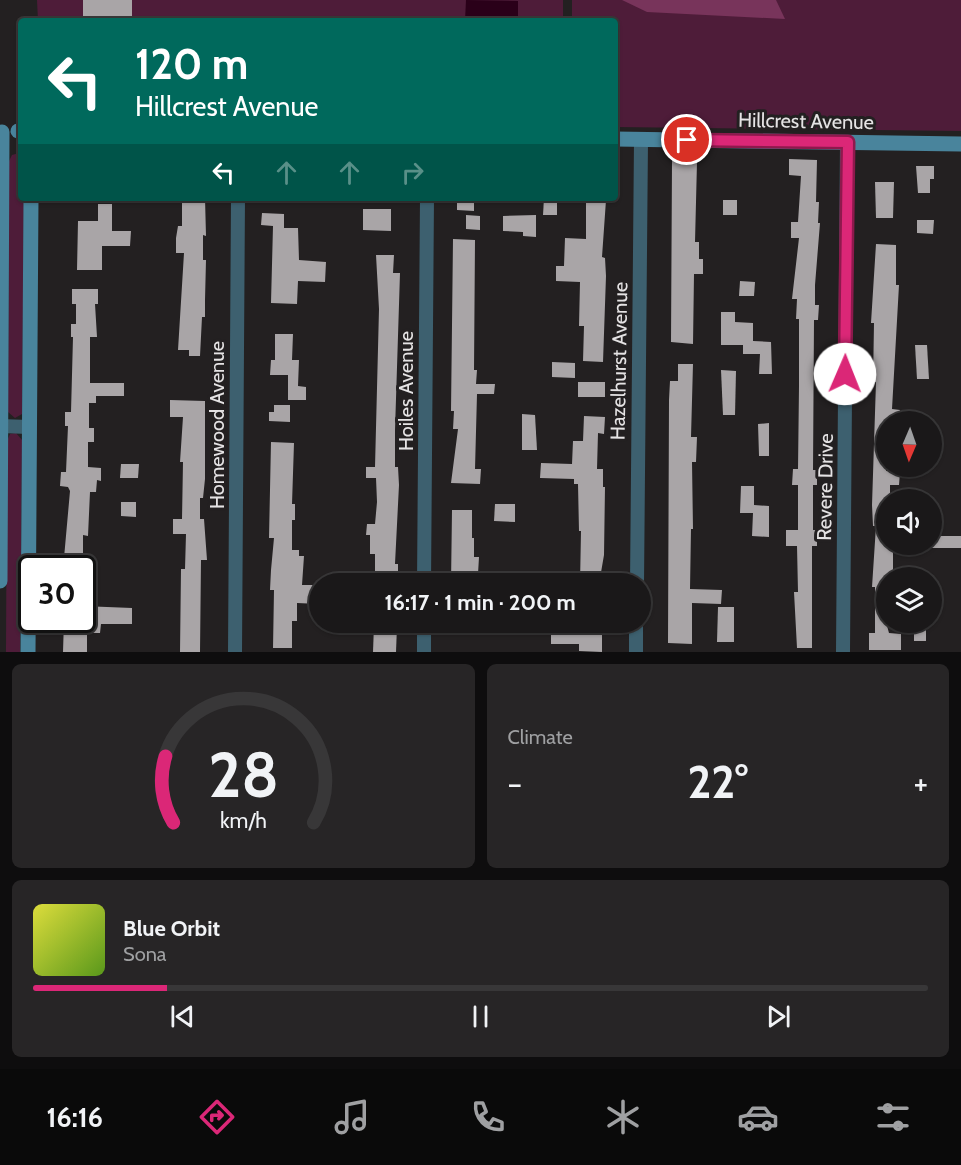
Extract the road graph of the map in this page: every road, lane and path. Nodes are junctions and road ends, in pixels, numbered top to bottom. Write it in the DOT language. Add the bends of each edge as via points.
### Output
graph roads {
  1 [pos="10,132"];
  2 [pos="618,139"];
  3 [pos="641,140"];
  4 [pos="848,142"];
  5 [pos="961,144"];
  6 [pos="31,201"];
  7 [pos="238,201"];
  8 [pos="427,201"];
  9 [pos="1,426"];
  10 [pos="29,426"];
  11 [pos="424,573"];
  12 [pos="636,573"];
  13 [pos="0,581"];
  14 [pos="424,633"];
  15 [pos="636,633"];
  16 [pos="28,652"];
  17 [pos="235,652"];
  18 [pos="424,652"];
  19 [pos="636,652"];
  20 [pos="843,652"];
  1 -- 9 [label="main road"];
  2 -- 3 [label="main road, Hillcrest Avenue"];
  3 -- 4 [label="main road, Hillcrest Avenue"];
  3 -- 12 [label="street, Hazelhurst Avenue"];
  4 -- 5 [label="main road, Hillcrest Avenue"];
  4 -- 20 [label="street, Revere Drive"];
  6 -- 10 [label="main road"];
  7 -- 17 [label="street, Homewood Avenue"];
  8 -- 11 [label="street, Hoiles Avenue"];
  9 -- 10 [label="street"];
  9 -- 13 [label="main road"];
  10 -- 16 [label="main road"];
  14 -- 18 [label="street"];
  15 -- 19 [label="street"];
}
